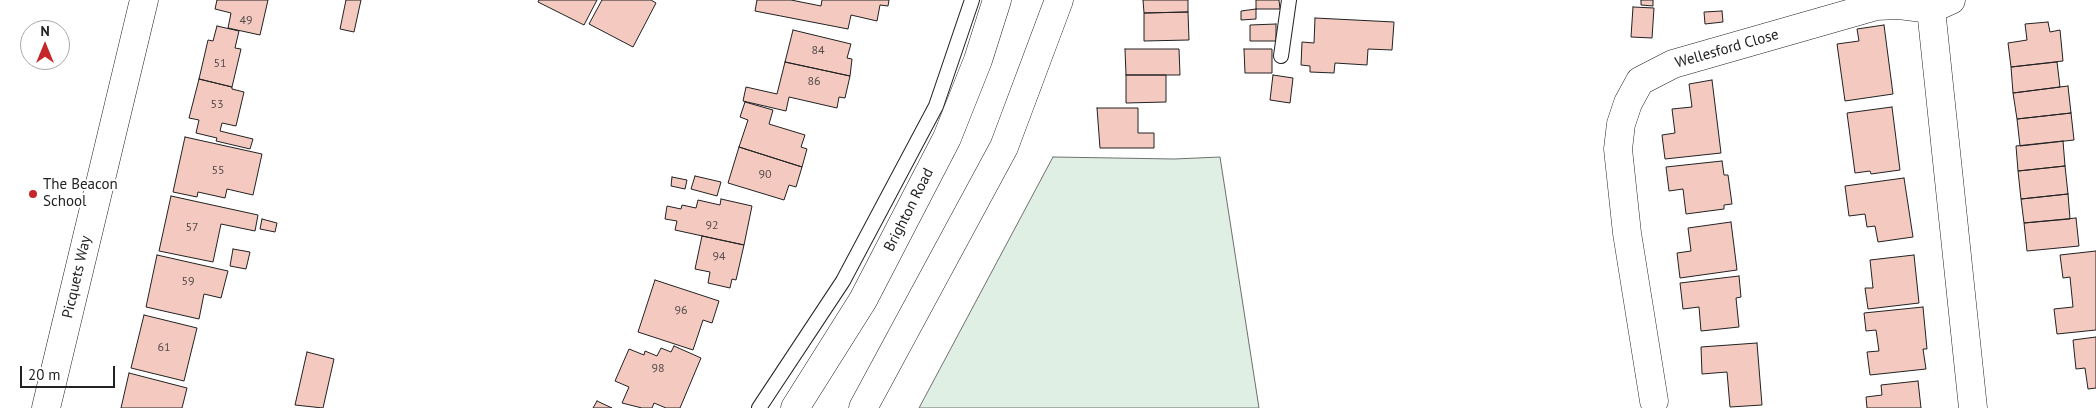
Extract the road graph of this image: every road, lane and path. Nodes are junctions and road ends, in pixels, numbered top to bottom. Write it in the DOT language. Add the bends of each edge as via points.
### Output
graph roads {
  1 [pos="144,0"];
  2 [pos="972,0"];
  3 [pos="997,0"];
  4 [pos="1060,0"];
  5 [pos="1289,0"];
  6 [pos="1941,5"];
  7 [pos="1281,56"];
  8 [pos="1654,401"];
  9 [pos="46,408"];
  10 [pos="759,408"];
  11 [pos="795,408"];
  12 [pos="863,408"];
  13 [pos="1973,408"];
  1 -- 9 [label="main road, Picquets Way"];
  2 -- 10 [label="lane" via="936,106 843,281"];
  3 -- 11 [label="main road, Brighton Road" via="978,60 947,138 863,300"];
  4 -- 12 [label="main road" via="1004,147"];
  5 -- 7 [label="lane"];
  6 -- 8 [label="main road, Wellesford Close" via="1876,6 1673,64 1640,81 1620,124 1618,149"];
  6 -- 13 [label="main road, Wellesford Close"];
}
